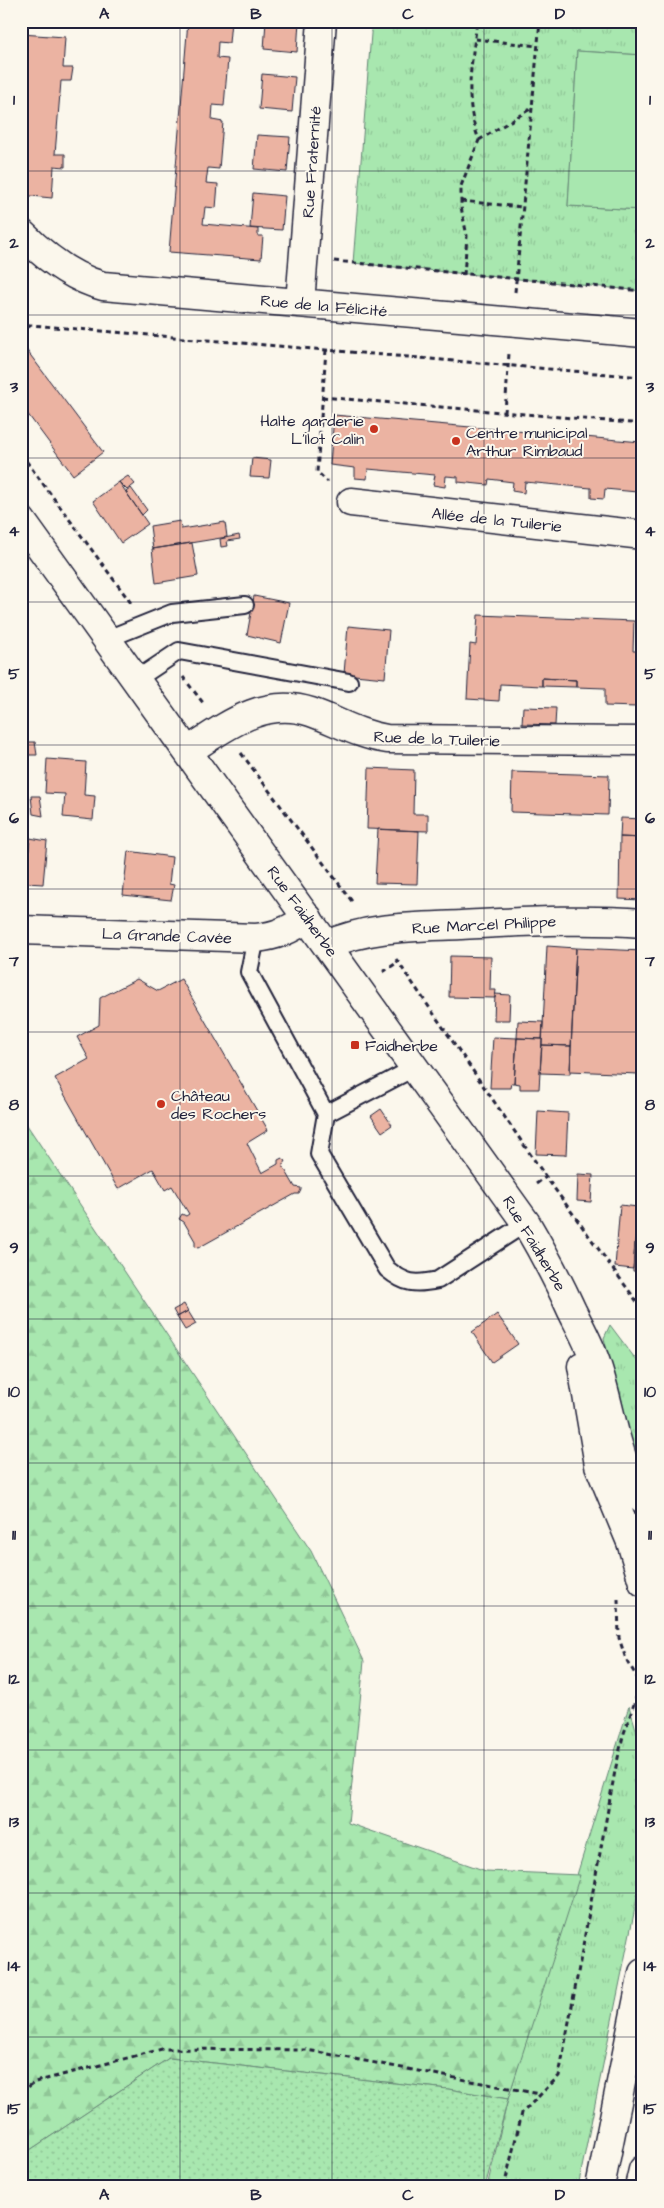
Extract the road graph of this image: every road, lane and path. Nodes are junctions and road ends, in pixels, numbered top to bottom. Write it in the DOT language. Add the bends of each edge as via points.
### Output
graph roads {
  1 [pos="322,21"];
  2 [pos="477,21"];
  3 [pos="540,21"];
  4 [pos="475,40"];
  5 [pos="537,46"];
  6 [pos="532,108"];
  7 [pos="479,140"];
  8 [pos="461,201"];
  9 [pos="522,207"];
  10 [pos="21,233"];
  11 [pos="304,258"];
  12 [pos="464,275"];
  13 [pos="516,280"];
  14 [pos="643,291"];
  15 [pos="300,303"];
  16 [pos="512,321"];
  17 [pos="21,332"];
  18 [pos="643,332"];
  19 [pos="326,350"];
  20 [pos="508,366"];
  21 [pos="643,378"];
  22 [pos="322,397"];
  23 [pos="505,413"];
  24 [pos="643,424"];
  25 [pos="21,454"];
  26 [pos="352,502"];
  27 [pos="21,520"];
  28 [pos="643,535"];
  29 [pos="246,605"];
  30 [pos="146,623"];
  31 [pos="106,639"];
  32 [pos="168,658"];
  33 [pos="137,679"];
  34 [pos="349,682"];
  35 [pos="222,728"];
  36 [pos="643,741"];
  37 [pos="188,752"];
  38 [pos="308,918"];
  39 [pos="643,923"];
  40 [pos="21,930"];
  41 [pos="376,930"];
  42 [pos="256,938"];
  43 [pos="327,945"];
  44 [pos="414,1068"];
  45 [pos="326,1114"];
  46 [pos="526,1223"];
  47 [pos="572,1310"];
  48 [pos="643,1310"];
  49 [pos="643,1499"];
  50 [pos="643,1582"];
  51 [pos="643,1678"];
  52 [pos="643,1973"];
  53 [pos="21,2092"];
  54 [pos="541,2094"];
  55 [pos="643,2170"];
  56 [pos="504,2187"];
  57 [pos="600,2187"];
  58 [pos="639,2187"];
  1 -- 11 [label="street, Rue Fraternité"];
  2 -- 4 [label="path"];
  3 -- 5 [label="path"];
  4 -- 5 [label="path"];
  4 -- 7 [label="path" via="468,92"];
  5 -- 6 [label="path"];
  6 -- 7 [label="path"];
  6 -- 9 [label="path"];
  7 -- 8 [label="path" via="461,186"];
  8 -- 9 [label="path"];
  8 -- 12 [label="path" via="467,236"];
  9 -- 13 [label="path"];
  10 -- 15 [label="street, Rue de la Félicité" via="70,272 103,286"];
  11 -- 12 [label="path"];
  11 -- 15 [label="street, Rue Fraternité"];
  12 -- 13 [label="path"];
  13 -- 14 [label="path"];
  13 -- 16 [label="path"];
  15 -- 16 [label="street, Rue de la Félicité"];
  16 -- 18 [label="street, Rue de la Félicité"];
  16 -- 20 [label="path"];
  17 -- 19 [label="path" via="31,325"];
  19 -- 20 [label="path"];
  19 -- 22 [label="path"];
  20 -- 21 [label="path"];
  20 -- 23 [label="path"];
  22 -- 23 [label="path"];
  22 -- 26 [label="path" via="318,472"];
  23 -- 24 [label="path"];
  25 -- 30 [label="path"];
  26 -- 28 [label="street, Allée de la Tuilerie"];
  27 -- 31 [label="street, Rue Faidherbe"];
  29 -- 30 [label="lane" via="172,613"];
  30 -- 31 [label="lane"];
  31 -- 33 [label="street, Rue Faidherbe"];
  32 -- 33 [label="lane"];
  32 -- 34 [label="lane" via="179,651"];
  32 -- 35 [label="path"];
  33 -- 37 [label="street, Rue Faidherbe"];
  35 -- 36 [label="street, Rue de la Tuilerie" via="249,714 282,708 310,712 358,733 387,739"];
  35 -- 37 [label="street, Rue de la Tuilerie"];
  35 -- 41 [label="path"];
  37 -- 38 [label="street, Rue Faidherbe"];
  38 -- 42 [label="street, La Grande Cavée" via="273,936"];
  38 -- 43 [label="street, Rue Faidherbe"];
  39 -- 41 [label="street, Rue Marcel Philippe" via="540,921"];
  40 -- 42 [label="street, La Grande Cavée"];
  41 -- 43 [label="street, Rue Marcel Philippe" via="345,936"];
  41 -- 48 [label="path" via="546,1177"];
  42 -- 45 [label="lane" via="249,972"];
  43 -- 44 [label="street, Rue Faidherbe"];
  44 -- 45 [label="lane"];
  44 -- 46 [label="street, Rue Faidherbe"];
  45 -- 46 [label="lane" via="319,1154 377,1256 400,1280 412,1283 438,1280"];
  46 -- 47 [label="street, Rue Faidherbe"];
  47 -- 49 [label="street, Rue Faidherbe" via="596,1364 626,1471"];
  47 -- 50 [label="street, Rue Faidherbe" via="599,1465 632,1542"];
  51 -- 54 [label="path" via="622,1736 559,2076"];
  52 -- 57 [label="street"];
  53 -- 54 [label="path" via="35,2082 172,2049 307,2050"];
  54 -- 56 [label="path" via="522,2113"];
  55 -- 58 [label="street"];
}
